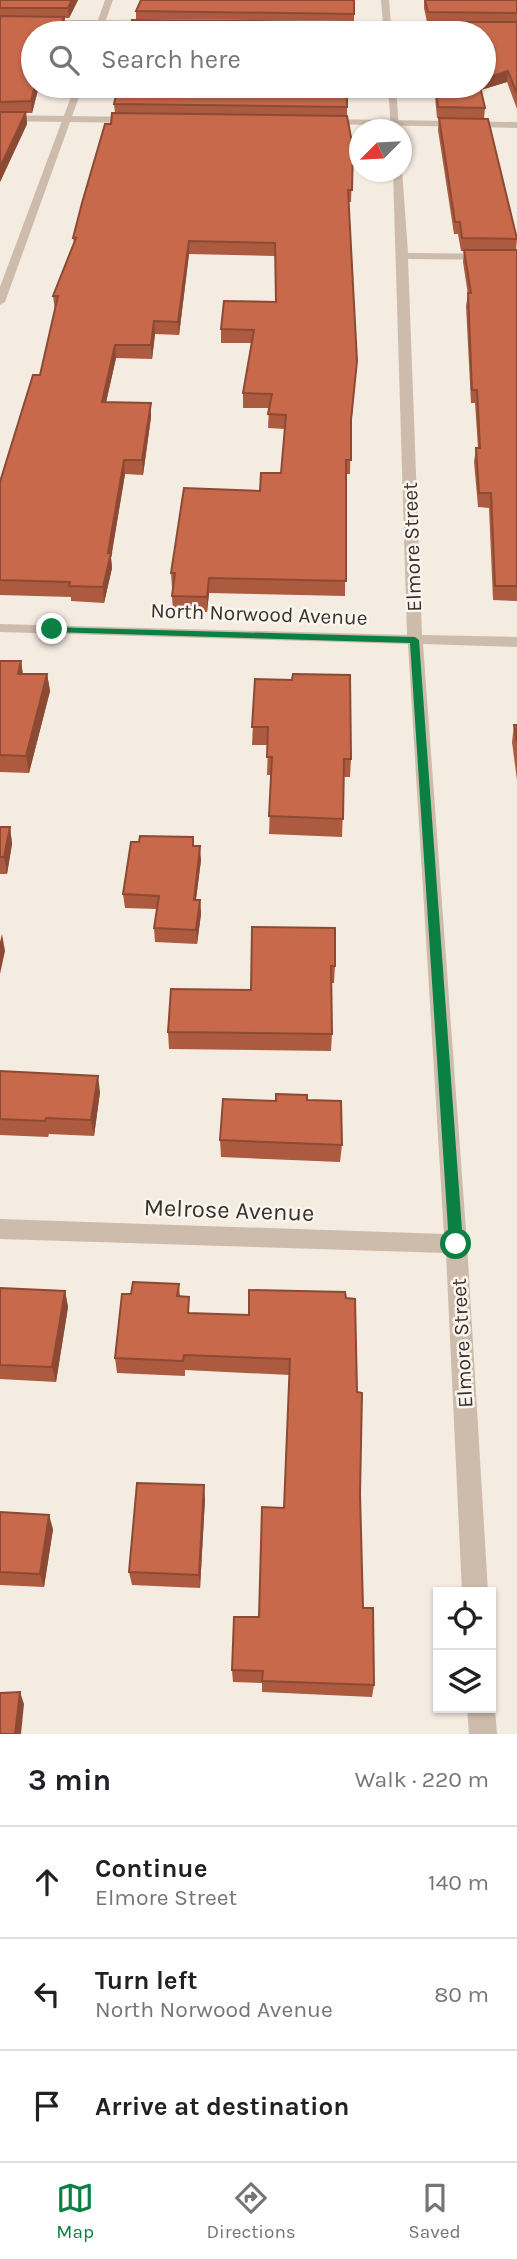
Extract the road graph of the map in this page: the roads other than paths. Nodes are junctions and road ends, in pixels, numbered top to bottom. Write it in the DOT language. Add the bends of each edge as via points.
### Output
graph roads {
  1 [pos="110,0"];
  2 [pos="385,0"];
  3 [pos="102,21"];
  4 [pos="386,21"];
  5 [pos="0,22"];
  6 [pos="21,22"];
  7 [pos="75,98"];
  8 [pos="393,98"];
  9 [pos="0,118"];
  10 [pos="67,119"];
  11 [pos="394,119"];
  12 [pos="150,120"];
  13 [pos="309,122"];
  14 [pos="349,124"];
  15 [pos="517,125"];
  16 [pos="412,126"];
  17 [pos="399,182"];
  18 [pos="403,256"];
  19 [pos="517,257"];
  20 [pos="0,302"];
  21 [pos="0,628"];
  22 [pos="415,640"];
  23 [pos="517,642"];
  24 [pos="0,1229"];
  25 [pos="456,1244"];
  26 [pos="475,1587"];
  27 [pos="481,1713"];
  28 [pos="483,1734"];
  1 -- 3 [label="street"];
  2 -- 4 [label="street"];
  5 -- 6 [label="street"];
  7 -- 10 [label="street"];
  8 -- 11 [label="street"];
  9 -- 10 [label="street"];
  10 -- 12 [label="street"];
  10 -- 20 [label="street"];
  13 -- 14 [label="street"];
  15 -- 16 [label="street"];
  17 -- 18 [label="street, Elmore Street"];
  18 -- 19 [label="street"];
  18 -- 22 [label="street, Elmore Street"];
  21 -- 22 [label="street, North Norwood Avenue"];
  22 -- 23 [label="street, North Norwood Avenue"];
  22 -- 25 [label="street, Elmore Street"];
  24 -- 25 [label="street, Melrose Avenue"];
  25 -- 26 [label="street, Elmore Street"];
  27 -- 28 [label="street"];
}
